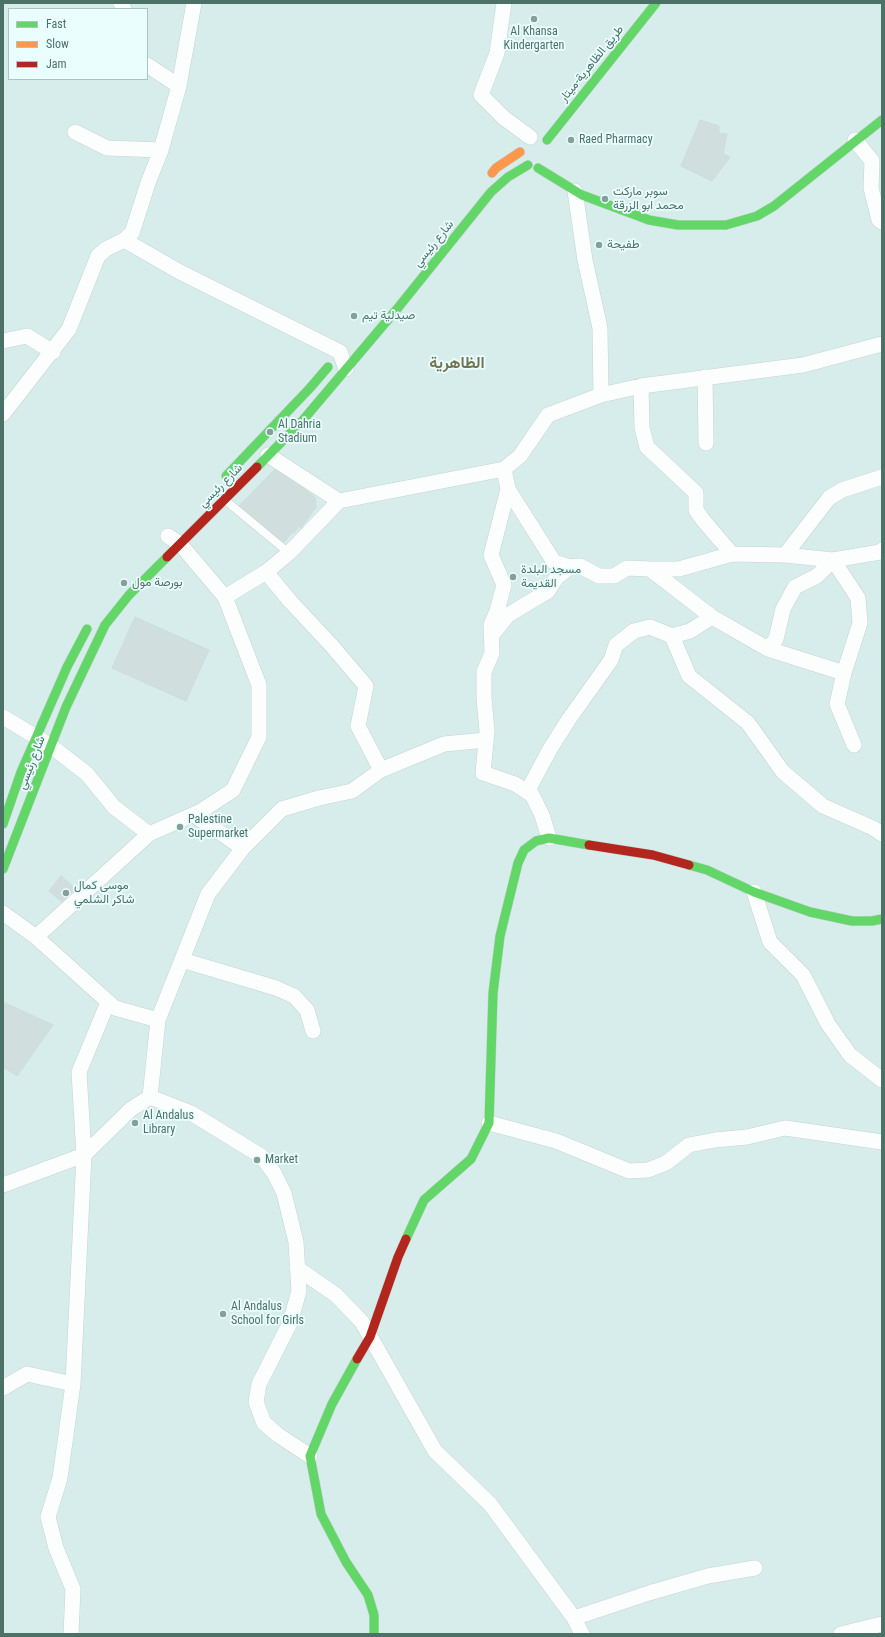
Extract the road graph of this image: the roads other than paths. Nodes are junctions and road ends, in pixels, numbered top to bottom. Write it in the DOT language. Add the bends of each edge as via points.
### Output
graph roads {
  1 [pos="194,3"];
  2 [pos="504,3"];
  3 [pos="656,3"];
  4 [pos="148,66"];
  5 [pos="178,86"];
  6 [pos="882,120"];
  7 [pos="75,132"];
  8 [pos="530,137"];
  9 [pos="547,140"];
  10 [pos="855,140"];
  11 [pos="552,148"];
  12 [pos="161,150"];
  13 [pos="520,152"];
  14 [pos="548,163"];
  15 [pos="528,165"];
  16 [pos="538,168"];
  17 [pos="487,179"];
  18 [pos="575,191"];
  19 [pos="882,222"];
  20 [pos="124,240"];
  21 [pos="3,341"];
  22 [pos="882,344"];
  23 [pos="343,349"];
  24 [pos="53,352"];
  25 [pos="346,369"];
  26 [pos="705,377"];
  27 [pos="641,386"];
  28 [pos="600,395"];
  29 [pos="3,414"];
  30 [pos="706,443"];
  31 [pos="268,455"];
  32 [pos="504,469"];
  33 [pos="882,477"];
  34 [pos="218,484"];
  35 [pos="508,489"];
  36 [pos="224,499"];
  37 [pos="339,501"];
  38 [pos="172,537"];
  39 [pos="882,550"];
  40 [pos="289,553"];
  41 [pos="732,554"];
  42 [pos="785,555"];
  43 [pos="833,560"];
  44 [pos="570,567"];
  45 [pos="650,569"];
  46 [pos="266,572"];
  47 [pos="225,597"];
  48 [pos="712,617"];
  49 [pos="91,624"];
  50 [pos="492,636"];
  51 [pos="672,636"];
  52 [pos="768,649"];
  53 [pos="844,673"];
  54 [pos="3,718"];
  55 [pos="36,737"];
  56 [pos="486,740"];
  57 [pos="854,745"];
  58 [pos="51,746"];
  59 [pos="381,770"];
  60 [pos="527,792"];
  61 [pos="194,815"];
  62 [pos="3,824"];
  63 [pos="149,834"];
  64 [pos="882,834"];
  65 [pos="549,838"];
  66 [pos="243,848"];
  67 [pos="3,869"];
  68 [pos="754,892"];
  69 [pos="3,913"];
  70 [pos="882,919"];
  71 [pos="36,937"];
  72 [pos="182,960"];
  73 [pos="108,1002"];
  74 [pos="158,1020"];
  75 [pos="313,1031"];
  76 [pos="882,1080"];
  77 [pos="150,1097"];
  78 [pos="489,1122"];
  79 [pos="882,1142"];
  80 [pos="84,1155"];
  81 [pos="3,1185"];
  82 [pos="297,1268"];
  83 [pos="370,1337"];
  84 [pos="73,1384"];
  85 [pos="3,1388"];
  86 [pos="310,1456"];
  87 [pos="754,1568"];
  88 [pos="574,1618"];
  89 [pos="882,1624"];
  90 [pos="71,1634"];
  91 [pos="374,1634"];
  92 [pos="582,1634"];
  93 [pos="841,1634"];
  1 -- 5 [label="street"];
  2 -- 8 [label="street" via="497,53 481,95 504,118"];
  3 -- 9 [label="main road, طريق الظاهرية-ميتار"];
  4 -- 5 [label="street"];
  5 -- 12 [label="street"];
  6 -- 10 [label="main road"];
  7 -- 12 [label="street" via="107,148"];
  8 -- 9 [label="main road" via="538,136"];
  8 -- 13 [label="main road" via="524,142"];
  9 -- 11 [label="main road"];
  10 -- 18 [label="main road" via="774,206 757,216 726,225 678,225 649,220"];
  10 -- 19 [label="street" via="872,161 871,188 879,220"];
  12 -- 20 [label="street" via="132,233"];
  13 -- 15 [label="main road"];
  13 -- 17 [label="main road" via="496,168"];
  14 -- 16 [label="main road"];
  15 -- 16 [label="main road"];
  15 -- 25 [label="main road, شارع رئيسي" via="508,177 491,192"];
  16 -- 18 [label="main road"];
  18 -- 28 [label="street" via="585,260 600,328"];
  20 -- 23 [label="street" via="180,272"];
  20 -- 24 [label="street" via="106,248 98,256 69,329"];
  21 -- 24 [label="street" via="26,336"];
  22 -- 26 [label="street" via="803,365"];
  23 -- 25 [label="street"];
  23 -- 34 [label="main road, شارع رئيسي" via="310,388"];
  24 -- 29 [label="street"];
  25 -- 31 [label="main road, شارع رئيسي" via="303,420"];
  26 -- 27 [label="street"];
  26 -- 30 [label="street"];
  27 -- 28 [label="street"];
  27 -- 41 [label="street" via="642,428 647,447 696,493 696,510"];
  28 -- 32 [label="street" via="548,415 520,456"];
  31 -- 36 [label="main road, شارع رئيسي"];
  31 -- 37 [label="street"];
  32 -- 35 [label="street"];
  32 -- 37 [label="street"];
  33 -- 42 [label="street" via="842,490 829,498"];
  35 -- 44 [label="street" via="554,562"];
  35 -- 50 [label="street" via="491,555 504,585 491,625"];
  36 -- 38 [label="main road, شارع رئيسي"];
  36 -- 40 [label="lane"];
  37 -- 40 [label="street"];
  38 -- 47 [label="street"];
  38 -- 58 [label="main road, شارع رئيسي" via="105,625 66,707"];
  39 -- 43 [label="street"];
  40 -- 46 [label="street"];
  41 -- 42 [label="street"];
  41 -- 45 [label="street" via="679,569"];
  42 -- 43 [label="street"];
  43 -- 52 [label="street" via="817,576 795,587 783,609 776,639"];
  43 -- 53 [label="street" via="858,598 860,623"];
  44 -- 45 [label="street" via="580,566 599,576 614,576 628,568"];
  44 -- 50 [label="street" via="557,578 548,591 508,615"];
  45 -- 48 [label="street"];
  46 -- 47 [label="street"];
  46 -- 59 [label="street" via="366,686 358,726"];
  47 -- 61 [label="street" via="259,685 258,737 233,790"];
  48 -- 51 [label="street" via="690,631"];
  48 -- 52 [label="street"];
  49 -- 55 [label="main road, شارع رئيسي" via="67,667"];
  50 -- 56 [label="street" via="492,653 484,672"];
  51 -- 60 [label="street" via="650,627 634,631 616,645 611,660 569,718"];
  51 -- 64 [label="street" via="689,676 748,723 783,772 823,806"];
  52 -- 53 [label="street"];
  53 -- 57 [label="street" via="836,704"];
  54 -- 55 [label="street"];
  55 -- 58 [label="street"];
  55 -- 62 [label="main road, شارع رئيسي"];
  56 -- 59 [label="street" via="444,744"];
  56 -- 60 [label="street" via="483,773 514,784"];
  58 -- 63 [label="street" via="87,774 114,807"];
  58 -- 67 [label="main road, شارع رئيسي"];
  59 -- 66 [label="street" via="352,791 282,808"];
  60 -- 65 [label="street" via="532,795 542,815"];
  61 -- 63 [label="street"];
  61 -- 66 [label="street"];
  63 -- 71 [label="street"];
  65 -- 68 [label="main road" via="653,855 706,870"];
  65 -- 78 [label="main road" via="536,841 524,850 518,863 500,936 492,993"];
  66 -- 72 [label="street" via="208,894"];
  68 -- 70 [label="main road" via="810,912 852,921"];
  68 -- 76 [label="street" via="770,942 803,975 828,1024 850,1055"];
  69 -- 71 [label="street"];
  71 -- 73 [label="street"];
  72 -- 74 [label="street"];
  72 -- 75 [label="street" via="276,988 294,996 307,1010"];
  73 -- 74 [label="street" via="115,1008"];
  73 -- 80 [label="street" via="79,1072"];
  74 -- 77 [label="street"];
  77 -- 80 [label="street" via="131,1109"];
  77 -- 82 [label="street" via="191,1113 261,1156 274,1173 284,1193 296,1242"];
  78 -- 79 [label="street" via="556,1141 629,1172 648,1170 666,1163 689,1145 747,1137 785,1128"];
  78 -- 83 [label="main road" via="471,1159 424,1200 398,1257"];
  80 -- 81 [label="street"];
  80 -- 84 [label="street"];
  82 -- 83 [label="street" via="336,1295 362,1322"];
  82 -- 86 [label="street" via="299,1291 290,1323 259,1384 256,1402 264,1423 278,1436"];
  83 -- 86 [label="main road" via="332,1404"];
  83 -- 88 [label="street" via="436,1451 490,1504"];
  84 -- 85 [label="street" via="28,1374"];
  84 -- 90 [label="street" via="60,1478 48,1517 56,1548 72,1589"];
  86 -- 91 [label="main road" via="322,1514 346,1562 368,1595 374,1615"];
  87 -- 88 [label="street" via="708,1576"];
  88 -- 92 [label="street"];
  89 -- 93 [label="street"];
}
